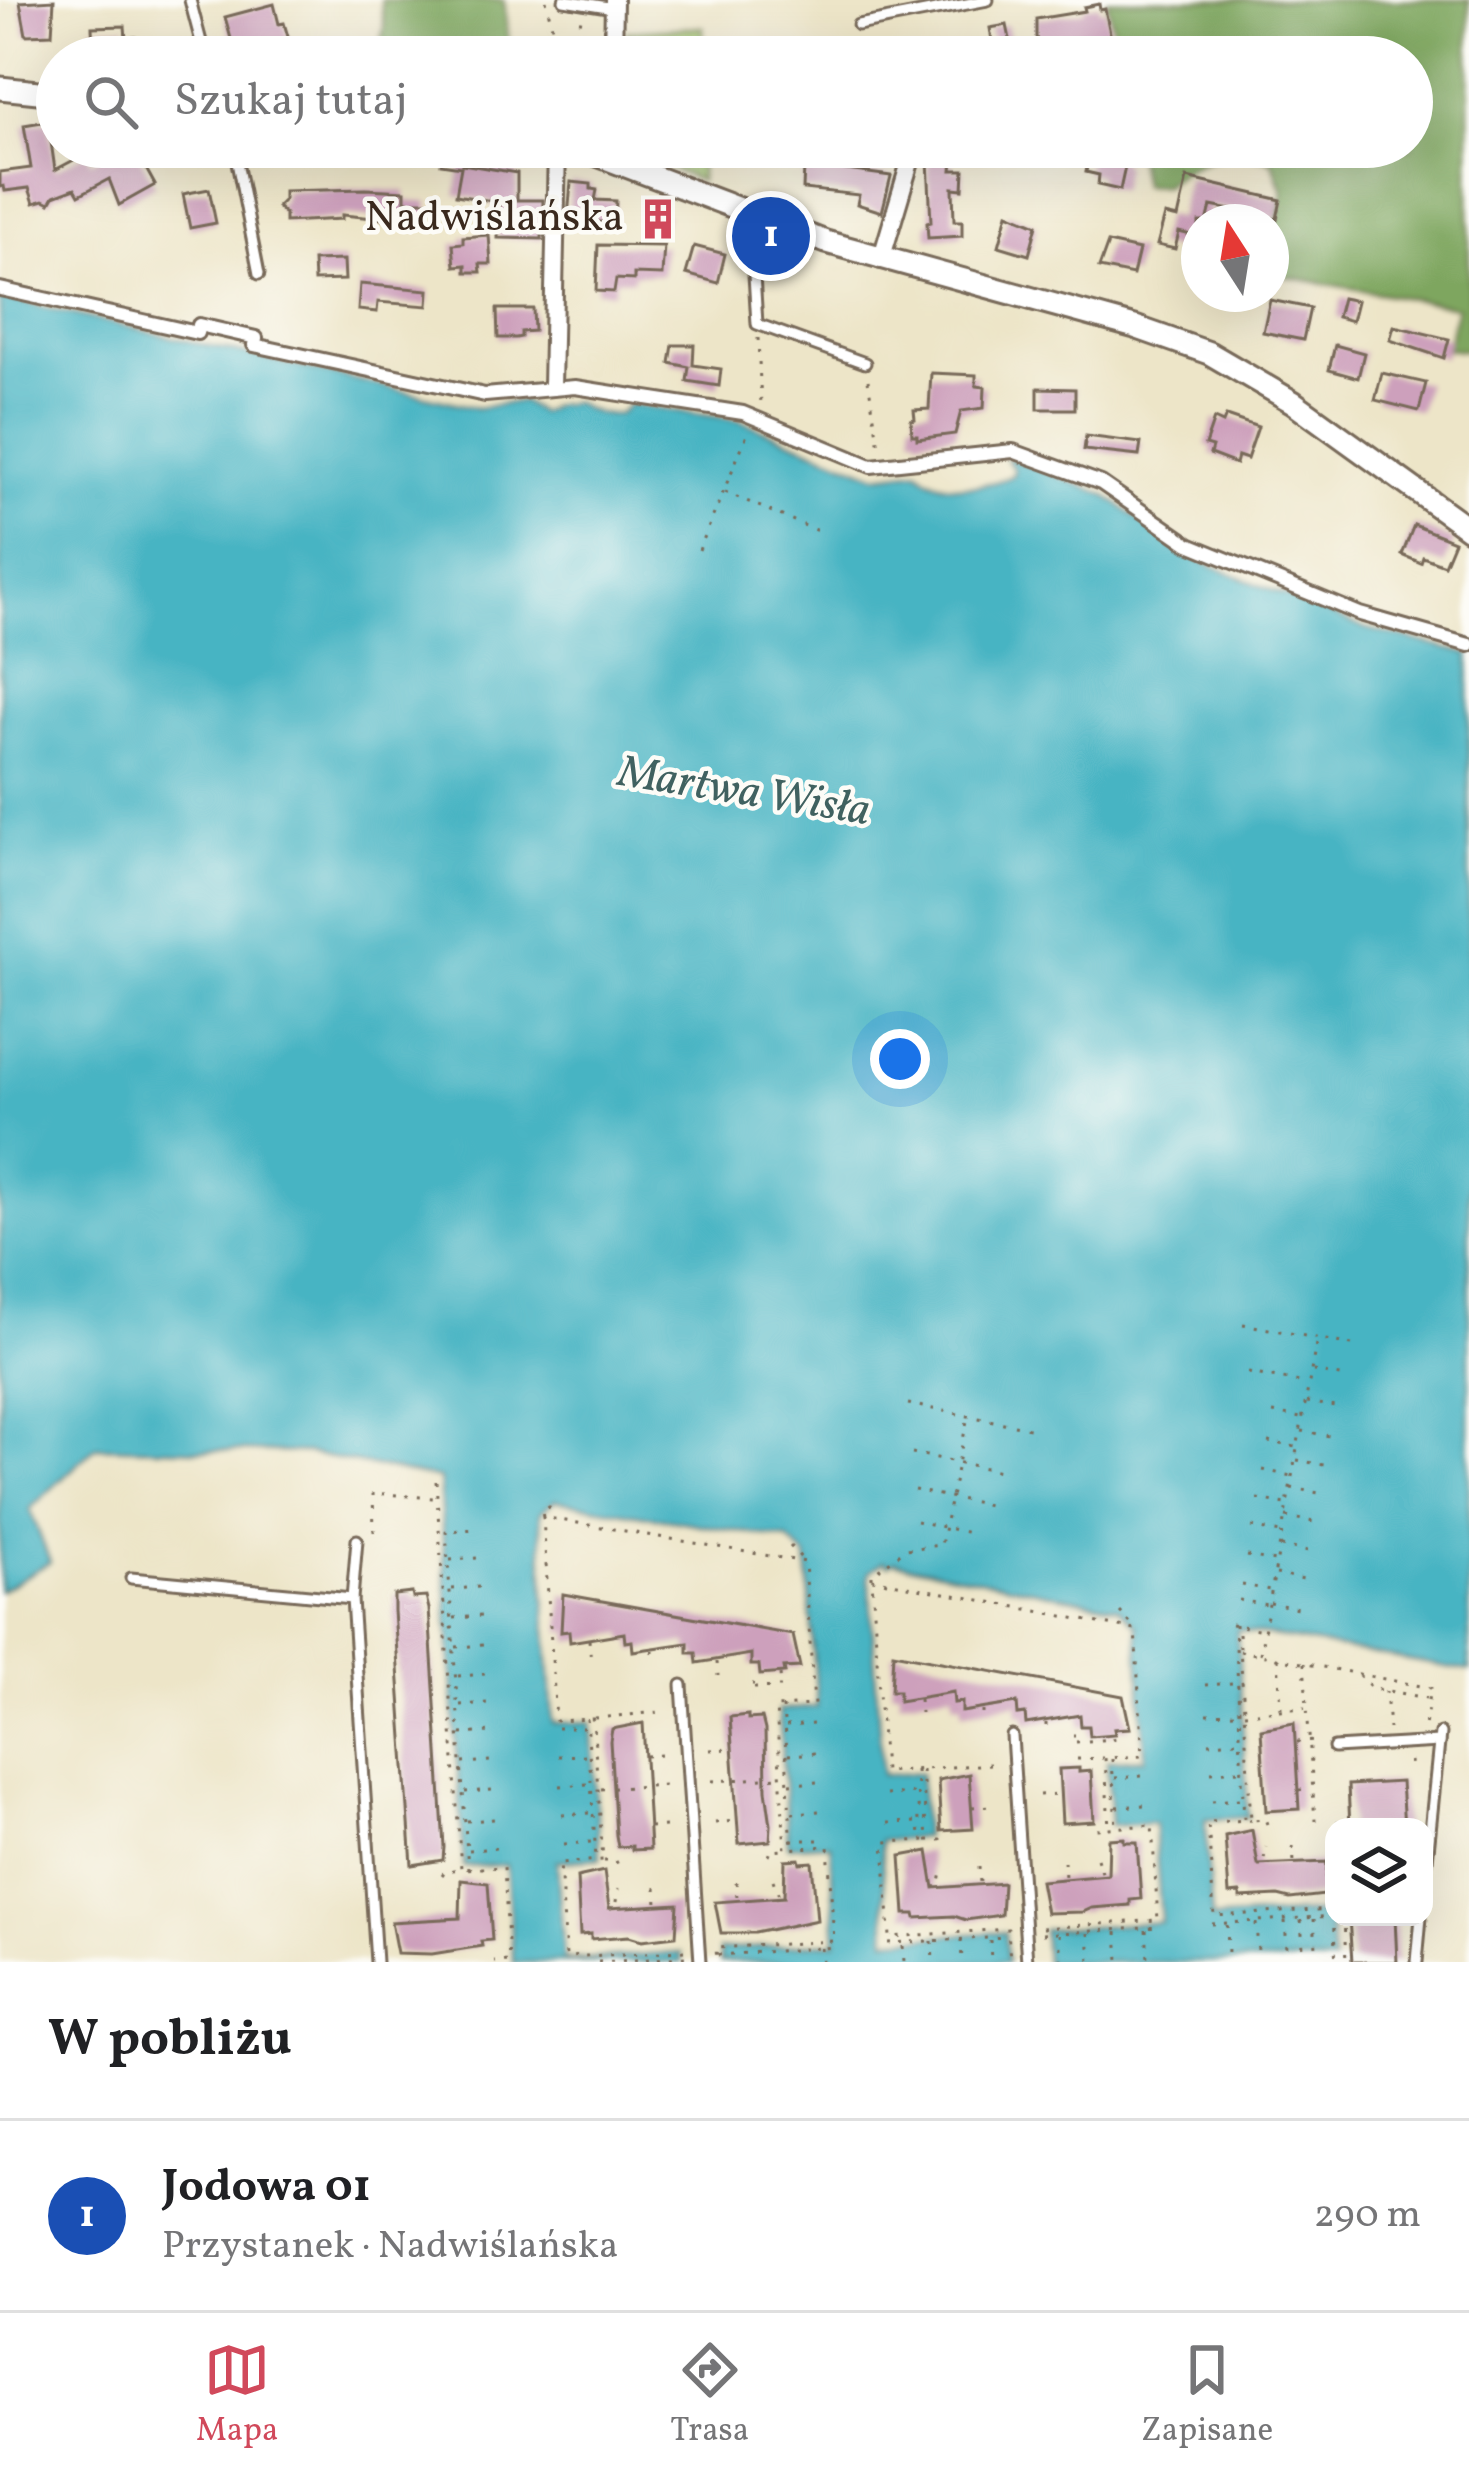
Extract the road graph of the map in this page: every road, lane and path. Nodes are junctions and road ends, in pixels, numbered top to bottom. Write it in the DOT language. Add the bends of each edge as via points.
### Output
graph roads {
  1 [pos="190,0"];
  2 [pos="546,0"];
  3 [pos="564,0"];
  4 [pos="988,0"];
  5 [pos="614,4"];
  6 [pos="858,25"];
  7 [pos="579,30"];
  8 [pos="199,36"];
  9 [pos="554,36"];
  10 [pos="572,36"];
  11 [pos="613,36"];
  12 [pos="0,88"];
  13 [pos="36,92"];
  14 [pos="238,168"];
  15 [pos="557,168"];
  16 [pos="644,168"];
  17 [pos="909,168"];
  18 [pos="759,220"];
  19 [pos="881,260"];
  20 [pos="260,274"];
  21 [pos="0,289"];
  22 [pos="757,324"];
  23 [pos="865,363"];
  24 [pos="552,387"];
  25 [pos="755,418"];
  26 [pos="878,467"];
  27 [pos="723,491"];
  28 [pos="1469,529"];
  29 [pos="820,532"];
  30 [pos="698,550"];
  31 [pos="1469,645"];
  32 [pos="1243,1324"];
  33 [pos="1317,1338"];
  34 [pos="1352,1345"];
  35 [pos="1311,1370"];
  36 [pos="1248,1373"];
  37 [pos="1340,1376"];
  38 [pos="1309,1383"];
  39 [pos="1305,1402"];
  40 [pos="908,1404"];
  41 [pos="1335,1407"];
  42 [pos="1274,1413"];
  43 [pos="968,1416"];
  44 [pos="1302,1418"];
  45 [pos="1028,1428"];
  46 [pos="1300,1431"];
  47 [pos="1330,1436"];
  48 [pos="1268,1442"];
  49 [pos="1297,1447"];
  50 [pos="912,1454"];
  51 [pos="1295,1459"];
  52 [pos="958,1463"];
  53 [pos="1324,1465"];
  54 [pos="1263,1470"];
  55 [pos="1005,1472"];
  56 [pos="1292,1476"];
  57 [pos="436,1480"];
  58 [pos="1290,1488"];
  59 [pos="914,1490"];
  60 [pos="1319,1493"];
  61 [pos="951,1497"];
  62 [pos="437,1498"];
  63 [pos="1258,1499"];
  64 [pos="556,1502"];
  65 [pos="1287,1504"];
  66 [pos="989,1505"];
  67 [pos="1285,1516"];
  68 [pos="543,1517"];
  69 [pos="916,1521"];
  70 [pos="1314,1522"];
  71 [pos="1252,1527"];
  72 [pos="945,1528"];
  73 [pos="476,1529"];
  74 [pos="374,1532"];
  75 [pos="1282,1533"];
  76 [pos="974,1534"];
  77 [pos="357,1540"];
  78 [pos="790,1546"];
  79 [pos="1280,1546"];
  80 [pos="1309,1551"];
  81 [pos="1247,1556"];
  82 [pos="478,1558"];
  83 [pos="448,1560"];
  84 [pos="805,1562"];
  85 [pos="1277,1562"];
  86 [pos="1274,1574"];
  87 [pos="131,1579"];
  88 [pos="872,1579"];
  89 [pos="1304,1579"];
  90 [pos="1242,1585"];
  91 [pos="480,1587"];
  92 [pos="450,1589"];
  93 [pos="1271,1590"];
  94 [pos="352,1599"];
  95 [pos="1239,1600"];
  96 [pos="1269,1604"];
  97 [pos="1298,1608"];
  98 [pos="1120,1612"];
  99 [pos="482,1616"];
  100 [pos="452,1618"];
  101 [pos="1235,1629"];
  102 [pos="1258,1629"];
  103 [pos="1135,1630"];
  104 [pos="589,1640"];
  105 [pos="484,1645"];
  106 [pos="453,1647"];
  107 [pos="1240,1651"];
  108 [pos="1261,1652"];
  109 [pos="1278,1658"];
  110 [pos="590,1662"];
  111 [pos="717,1662"];
  112 [pos="1304,1663"];
  113 [pos="780,1673"];
  114 [pos="486,1674"];
  115 [pos="1358,1674"];
  116 [pos="455,1676"];
  117 [pos="718,1676"];
  118 [pos="1236,1683"];
  119 [pos="682,1685"];
  120 [pos="1205,1685"];
  121 [pos="753,1686"];
  122 [pos="1386,1691"];
  123 [pos="1429,1699"];
  124 [pos="919,1700"];
  125 [pos="488,1703"];
  126 [pos="457,1705"];
  127 [pos="764,1707"];
  128 [pos="781,1708"];
  129 [pos="1307,1708"];
  130 [pos="1281,1710"];
  131 [pos="982,1711"];
  132 [pos="660,1712"];
  133 [pos="920,1713"];
  134 [pos="1241,1713"];
  135 [pos="1207,1714"];
  136 [pos="589,1722"];
  137 [pos="983,1723"];
  138 [pos="814,1724"];
  139 [pos="784,1725"];
  140 [pos="557,1728"];
  141 [pos="490,1732"];
  142 [pos="459,1734"];
  143 [pos="1112,1734"];
  144 [pos="1423,1734"];
  145 [pos="1012,1736"];
  146 [pos="1390,1736"];
  147 [pos="1075,1737"];
  148 [pos="1239,1741"];
  149 [pos="1297,1742"];
  150 [pos="1310,1742"];
  151 [pos="1209,1743"];
  152 [pos="1333,1744"];
  153 [pos="731,1749"];
  154 [pos="710,1750"];
  155 [pos="816,1753"];
  156 [pos="590,1754"];
  157 [pos="663,1755"];
  158 [pos="786,1755"];
  159 [pos="558,1756"];
  160 [pos="646,1756"];
  161 [pos="1077,1759"];
  162 [pos="1110,1759"];
  163 [pos="1410,1759"];
  164 [pos="491,1761"];
  165 [pos="461,1763"];
  166 [pos="990,1764"];
  167 [pos="1241,1770"];
  168 [pos="918,1771"];
  169 [pos="1210,1772"];
  170 [pos="1411,1772"];
  171 [pos="1113,1776"];
  172 [pos="1143,1776"];
  173 [pos="781,1778"];
  174 [pos="712,1781"];
  175 [pos="818,1781"];
  176 [pos="591,1784"];
  177 [pos="788,1784"];
  178 [pos="665,1785"];
  179 [pos="560,1786"];
  180 [pos="598,1789"];
  181 [pos="493,1790"];
  182 [pos="917,1790"];
  183 [pos="1299,1790"];
  184 [pos="1313,1790"];
  185 [pos="463,1792"];
  186 [pos="1059,1794"];
  187 [pos="886,1795"];
  188 [pos="1039,1795"];
  189 [pos="1212,1801"];
  190 [pos="1243,1802"];
  191 [pos="1145,1805"];
  192 [pos="993,1806"];
  193 [pos="972,1807"];
  194 [pos="1115,1809"];
  195 [pos="820,1810"];
  196 [pos="593,1813"];
  197 [pos="790,1813"];
  198 [pos="562,1815"];
  199 [pos="1432,1818"];
  200 [pos="495,1819"];
  201 [pos="1246,1819"];
  202 [pos="464,1821"];
  203 [pos="735,1821"];
  204 [pos="1315,1821"];
  205 [pos="715,1822"];
  206 [pos="888,1823"];
  207 [pos="919,1823"];
  208 [pos="1267,1824"];
  209 [pos="668,1826"];
  210 [pos="650,1827"];
  211 [pos="1114,1827"];
  212 [pos="1094,1835"];
  213 [pos="922,1839"];
  214 [pos="822,1840"];
  215 [pos="564,1844"];
  216 [pos="595,1844"];
  217 [pos="790,1846"];
  218 [pos="943,1846"];
  219 [pos="1293,1846"];
  220 [pos="1266,1847"];
  221 [pos="497,1848"];
  222 [pos="466,1852"];
  223 [pos="769,1856"];
  224 [pos="1097,1858"];
  225 [pos="598,1860"];
  226 [pos="1064,1861"];
  227 [pos="1294,1863"];
  228 [pos="618,1865"];
  229 [pos="1258,1866"];
  230 [pos="979,1867"];
  231 [pos="465,1868"];
  232 [pos="943,1869"];
  233 [pos="442,1875"];
  234 [pos="1108,1875"];
  235 [pos="1065,1878"];
  236 [pos="773,1880"];
  237 [pos="736,1882"];
  238 [pos="980,1883"];
  239 [pos="656,1887"];
  240 [pos="934,1887"];
  241 [pos="618,1889"];
  242 [pos="784,1898"];
  243 [pos="737,1899"];
  244 [pos="657,1904"];
  245 [pos="609,1908"];
  246 [pos="1325,1909"];
  247 [pos="1325,1916"];
  248 [pos="1315,1917"];
  249 [pos="1301,1918"];
  250 [pos="1285,1919"];
  251 [pos="1256,1921"];
  252 [pos="1227,1923"];
  253 [pos="1212,1924"];
  254 [pos="1332,1926"];
  255 [pos="1344,1926"];
  256 [pos="1420,1926"];
  257 [pos="1160,1927"];
  258 [pos="1146,1928"];
  259 [pos="1117,1930"];
  260 [pos="1088,1931"];
  261 [pos="1058,1933"];
  262 [pos="991,1937"];
  263 [pos="1007,1937"];
  264 [pos="961,1939"];
  265 [pos="932,1941"];
  266 [pos="903,1942"];
  267 [pos="889,1943"];
  268 [pos="836,1947"];
  269 [pos="1316,1947"];
  270 [pos="821,1948"];
  271 [pos="1303,1948"];
  272 [pos="1287,1949"];
  273 [pos="716,1950"];
  274 [pos="793,1950"];
  275 [pos="1258,1951"];
  276 [pos="764,1952"];
  277 [pos="1228,1953"];
  278 [pos="734,1954"];
  279 [pos="1148,1958"];
  280 [pos="667,1959"];
  281 [pos="684,1959"];
  282 [pos="1119,1960"];
  283 [pos="637,1961"];
  284 [pos="1090,1961"];
  285 [pos="376,1962"];
  286 [pos="494,1962"];
  287 [pos="598,1962"];
  288 [pos="608,1962"];
  289 [pos="700,1962"];
  290 [pos="717,1962"];
  291 [pos="735,1962"];
  292 [pos="764,1962"];
  293 [pos="793,1962"];
  294 [pos="822,1962"];
  295 [pos="904,1962"];
  296 [pos="933,1962"];
  297 [pos="962,1962"];
  298 [pos="991,1962"];
  299 [pos="1010,1962"];
  300 [pos="1027,1962"];
  301 [pos="1061,1962"];
  302 [pos="1336,1962"];
  303 [pos="1346,1962"];
  304 [pos="1417,1962"];
  1 -- 8 [label="lane"];
  2 -- 9 [label="path"];
  3 -- 5 [label="lane"];
  4 -- 6 [label="lane"];
  5 -- 11 [label="street"];
  7 -- 10 [label="path"];
  12 -- 13 [label="street"];
  14 -- 20 [label="lane"];
  15 -- 24 [label="street"];
  16 -- 18 [label="street"];
  17 -- 19 [label="street"];
  18 -- 19 [label="street"];
  18 -- 22 [label="lane"];
  19 -- 28 [label="street" via="1135,327 1228,362"];
  21 -- 24 [label="street" via="197,333 199,325 256,338 254,345 485,395"];
  22 -- 23 [label="lane"];
  22 -- 25 [label="path" via="764,401"];
  23 -- 26 [label="path"];
  24 -- 25 [label="street"];
  25 -- 26 [label="street"];
  25 -- 27 [label="path"];
  26 -- 31 [label="street" via="1012,451 1101,483 1189,544 1360,614"];
  27 -- 29 [label="path"];
  27 -- 30 [label="path"];
  32 -- 33 [label="path"];
  33 -- 34 [label="path"];
  33 -- 35 [label="path"];
  35 -- 37 [label="path"];
  35 -- 38 [label="path"];
  36 -- 38 [label="path"];
  38 -- 39 [label="path"];
  39 -- 41 [label="path"];
  39 -- 44 [label="path"];
  40 -- 43 [label="path"];
  42 -- 44 [label="path"];
  43 -- 45 [label="path"];
  43 -- 52 [label="path"];
  44 -- 46 [label="path"];
  46 -- 47 [label="path"];
  46 -- 49 [label="path"];
  48 -- 49 [label="path"];
  49 -- 51 [label="path"];
  50 -- 52 [label="path"];
  51 -- 53 [label="path"];
  51 -- 56 [label="path"];
  52 -- 55 [label="path"];
  52 -- 61 [label="path"];
  54 -- 56 [label="path"];
  56 -- 58 [label="path"];
  57 -- 62 [label="path"];
  58 -- 60 [label="path"];
  58 -- 65 [label="path"];
  59 -- 61 [label="path"];
  61 -- 66 [label="path"];
  61 -- 72 [label="path"];
  62 -- 74 [label="path" via="374,1492"];
  62 -- 231 [label="path"];
  63 -- 65 [label="path"];
  64 -- 68 [label="path"];
  65 -- 67 [label="path"];
  67 -- 70 [label="path"];
  67 -- 75 [label="path"];
  68 -- 84 [label="path"];
  68 -- 136 [label="path" via="556,1721"];
  69 -- 72 [label="path"];
  71 -- 75 [label="path"];
  72 -- 76 [label="path"];
  72 -- 88 [label="path" via="941,1546 906,1549"];
  73 -- 83 [label="path" via="446,1531"];
  75 -- 79 [label="path"];
  77 -- 94 [label="lane"];
  78 -- 84 [label="path"];
  79 -- 80 [label="path"];
  79 -- 85 [label="path"];
  81 -- 85 [label="path"];
  82 -- 83 [label="path"];
  83 -- 92 [label="path"];
  84 -- 128 [label="path" via="814,1705"];
  85 -- 86 [label="path"];
  86 -- 89 [label="path"];
  86 -- 93 [label="path"];
  87 -- 94 [label="lane"];
  88 -- 103 [label="path"];
  88 -- 168 [label="path" via="884,1772"];
  90 -- 93 [label="path"];
  91 -- 92 [label="path"];
  92 -- 100 [label="path"];
  93 -- 96 [label="path"];
  94 -- 285 [label="lane"];
  95 -- 96 [label="path"];
  96 -- 97 [label="path"];
  96 -- 108 [label="path"];
  98 -- 103 [label="path"];
  99 -- 100 [label="path"];
  100 -- 106 [label="path"];
  101 -- 102 [label="path"];
  101 -- 107 [label="path"];
  101 -- 118 [label="path"];
  103 -- 162 [label="path" via="1143,1756"];
  104 -- 110 [label="path"];
  105 -- 106 [label="path"];
  106 -- 116 [label="path"];
  107 -- 108 [label="path"];
  107 -- 134 [label="path"];
  108 -- 109 [label="path"];
  109 -- 112 [label="path"];
  109 -- 130 [label="path"];
  111 -- 117 [label="path"];
  112 -- 115 [label="path"];
  112 -- 129 [label="path"];
  113 -- 121 [label="path" via="781,1687"];
  114 -- 116 [label="path"];
  115 -- 122 [label="path"];
  115 -- 123 [label="path" via="1431,1688"];
  116 -- 126 [label="path"];
  118 -- 120 [label="path"];
  118 -- 134 [label="path"];
  119 -- 289 [label="lane"];
  122 -- 123 [label="path"];
  122 -- 146 [label="path"];
  123 -- 144 [label="path"];
  124 -- 133 [label="path"];
  125 -- 126 [label="path"];
  126 -- 142 [label="path"];
  127 -- 128 [label="path"];
  128 -- 139 [label="path"];
  128 -- 173 [label="path"];
  129 -- 130 [label="path"];
  129 -- 150 [label="path"];
  130 -- 134 [label="path"];
  131 -- 137 [label="path"];
  132 -- 136 [label="path"];
  134 -- 135 [label="path"];
  134 -- 148 [label="path"];
  134 -- 201 [label="path"];
  136 -- 140 [label="path"];
  136 -- 156 [label="path"];
  136 -- 180 [label="path"];
  138 -- 139 [label="path"];
  139 -- 158 [label="path"];
  141 -- 142 [label="path"];
  142 -- 165 [label="path"];
  143 -- 147 [label="path"];
  145 -- 300 [label="lane"];
  148 -- 151 [label="path"];
  148 -- 167 [label="path"];
  149 -- 150 [label="path"];
  150 -- 152 [label="path"];
  150 -- 184 [label="path"];
  152 -- 199 [label="lane" via="1440,1738"];
  153 -- 154 [label="path"];
  155 -- 158 [label="path"];
  156 -- 159 [label="path"];
  156 -- 176 [label="path"];
  157 -- 160 [label="path"];
  158 -- 177 [label="path"];
  161 -- 162 [label="path"];
  162 -- 171 [label="path"];
  162 -- 211 [label="path"];
  163 -- 170 [label="path"];
  164 -- 165 [label="path"];
  165 -- 185 [label="path"];
  166 -- 168 [label="path"];
  167 -- 169 [label="path"];
  167 -- 190 [label="path"];
  168 -- 182 [label="path"];
  168 -- 213 [label="path"];
  171 -- 172 [label="path"];
  171 -- 194 [label="path"];
  173 -- 174 [label="path"];
  173 -- 217 [label="path"];
  175 -- 177 [label="path"];
  176 -- 179 [label="path"];
  176 -- 196 [label="path"];
  177 -- 197 [label="path"];
  178 -- 180 [label="path"];
  180 -- 225 [label="path"];
  181 -- 185 [label="path"];
  182 -- 187 [label="path"];
  182 -- 207 [label="path"];
  183 -- 184 [label="path"];
  184 -- 204 [label="path"];
  185 -- 202 [label="path"];
  186 -- 188 [label="path"];
  189 -- 190 [label="path"];
  190 -- 201 [label="path"];
  191 -- 194 [label="path"];
  192 -- 193 [label="path"];
  194 -- 211 [label="path"];
  195 -- 197 [label="path"];
  196 -- 198 [label="path"];
  196 -- 216 [label="path"];
  197 -- 217 [label="path"];
  200 -- 202 [label="path"];
  201 -- 208 [label="path"];
  201 -- 246 [label="path" via="1208,1822 1214,1916"];
  202 -- 222 [label="path"];
  203 -- 205 [label="path"];
  206 -- 207 [label="path"];
  207 -- 213 [label="path"];
  209 -- 210 [label="path"];
  211 -- 212 [label="path"];
  211 -- 261 [label="path" via="1152,1826 1158,1920 1041,1932"];
  213 -- 218 [label="path"];
  213 -- 263 [label="path" via="884,1842 890,1937 1008,1928"];
  214 -- 217 [label="path"];
  215 -- 216 [label="path"];
  216 -- 225 [label="path"];
  217 -- 223 [label="path"];
  217 -- 273 [label="path" via="828,1846 834,1941"];
  219 -- 227 [label="path"];
  220 -- 229 [label="path"];
  221 -- 222 [label="path"];
  222 -- 231 [label="path"];
  224 -- 234 [label="path"];
  225 -- 228 [label="path"];
  225 -- 281 [label="path" via="560,1863 566,1958 684,1949"];
  226 -- 235 [label="path"];
  230 -- 238 [label="path"];
  231 -- 233 [label="path"];
  231 -- 286 [label="path" via="504,1867 509,1961"];
  232 -- 240 [label="path"];
  236 -- 242 [label="path"];
  237 -- 243 [label="path"];
  239 -- 244 [label="path"];
  241 -- 245 [label="path"];
  247 -- 248 [label="path"];
  248 -- 249 [label="path"];
  248 -- 269 [label="path"];
  249 -- 250 [label="path"];
  249 -- 271 [label="path"];
  250 -- 251 [label="path"];
  250 -- 272 [label="path"];
  251 -- 252 [label="path"];
  251 -- 275 [label="path"];
  252 -- 253 [label="path"];
  252 -- 277 [label="path"];
  254 -- 302 [label="path"];
  255 -- 303 [label="path"];
  256 -- 304 [label="lane"];
  257 -- 258 [label="path"];
  258 -- 259 [label="path"];
  258 -- 279 [label="path"];
  259 -- 260 [label="path"];
  259 -- 282 [label="path"];
  260 -- 261 [label="path"];
  260 -- 284 [label="path"];
  261 -- 301 [label="path"];
  262 -- 263 [label="path"];
  262 -- 264 [label="path"];
  262 -- 298 [label="path"];
  263 -- 299 [label="path"];
  264 -- 265 [label="path"];
  264 -- 297 [label="path"];
  265 -- 266 [label="path"];
  265 -- 296 [label="path"];
  266 -- 267 [label="path"];
  266 -- 295 [label="path"];
  268 -- 270 [label="path"];
  270 -- 274 [label="path"];
  270 -- 294 [label="path"];
  273 -- 278 [label="path"];
  273 -- 290 [label="path"];
  274 -- 276 [label="path"];
  274 -- 293 [label="path"];
  276 -- 278 [label="path"];
  276 -- 292 [label="path"];
  278 -- 291 [label="path"];
  280 -- 281 [label="path"];
  280 -- 283 [label="path"];
  283 -- 288 [label="path"];
  287 -- 288 [label="path"];
}
